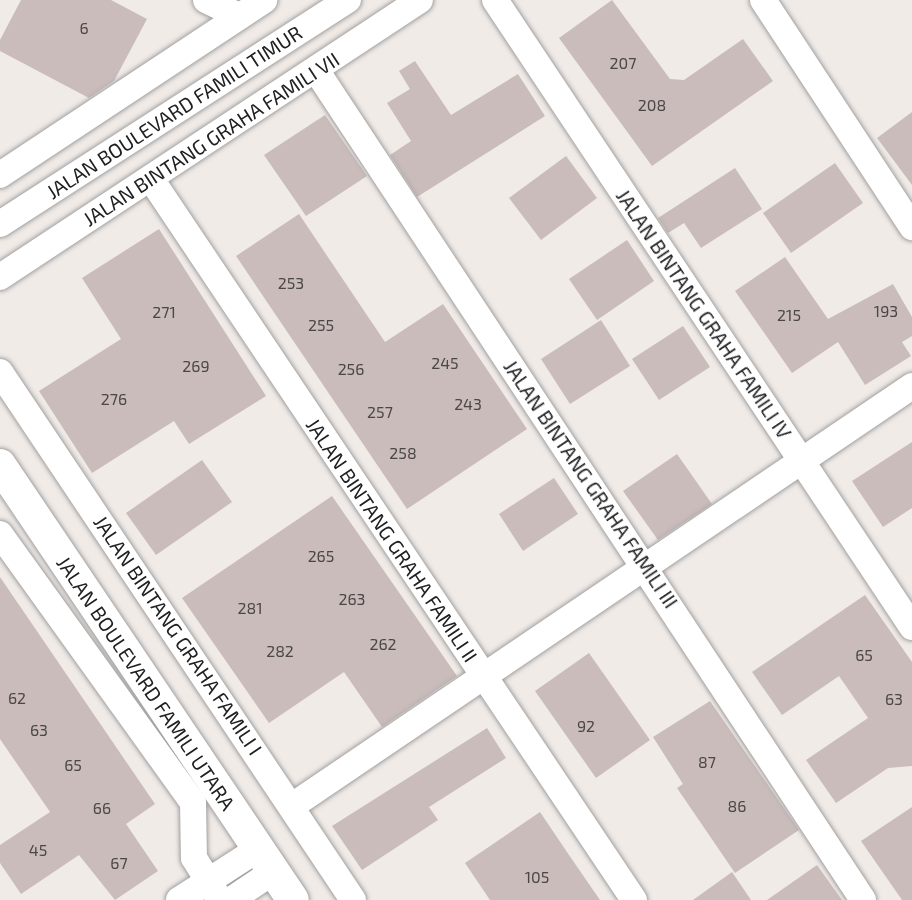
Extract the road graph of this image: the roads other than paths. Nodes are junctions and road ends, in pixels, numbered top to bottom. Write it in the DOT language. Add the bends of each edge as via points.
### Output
graph roads {
  1 [pos="206,0"];
  2 [pos="264,0"];
  3 [pos="348,0"];
  4 [pos="420,0"];
  5 [pos="495,0"];
  6 [pos="763,0"];
  7 [pos="239,16"];
  8 [pos="316,70"];
  9 [pos="0,175"];
  10 [pos="151,178"];
  11 [pos="0,224"];
  12 [pos="912,227"];
  13 [pos="0,278"];
  14 [pos="0,372"];
  15 [pos="912,386"];
  16 [pos="801,460"];
  17 [pos="0,465"];
  18 [pos="0,534"];
  19 [pos="645,565"];
  20 [pos="912,627"];
  21 [pos="482,675"];
  22 [pos="292,806"];
  23 [pos="266,860"];
  24 [pos="214,891"];
  25 [pos="179,900"];
  26 [pos="231,900"];
  27 [pos="293,900"];
  28 [pos="353,900"];
  29 [pos="634,900"];
  30 [pos="863,900"];
  1 -- 7 [label="street"];
  2 -- 7 [label="street"];
  3 -- 11 [label="street, JALAN BOULEVARD FAMILI TIMUR"];
  4 -- 8 [label="street, JALAN BINTANG GRAHA FAMILI VII"];
  5 -- 16 [label="street, JALAN BINTANG GRAHA FAMILI IV"];
  6 -- 12 [label="street"];
  7 -- 9 [label="street"];
  8 -- 10 [label="street, JALAN BINTANG GRAHA FAMILI VII"];
  8 -- 19 [label="street, JALAN BINTANG GRAHA FAMILI III"];
  10 -- 13 [label="street, JALAN BINTANG GRAHA FAMILI VII"];
  10 -- 21 [label="street, JALAN BINTANG GRAHA FAMILI II"];
  14 -- 22 [label="street, JALAN BINTANG GRAHA FAMILI I"];
  15 -- 16 [label="street"];
  16 -- 19 [label="street"];
  16 -- 20 [label="street, JALAN BINTANG GRAHA FAMILI IV"];
  17 -- 23 [label="street, JALAN BOULEVARD FAMILI UTARA"];
  18 -- 24 [label="street" via="194,803 192,849"];
  19 -- 21 [label="street"];
  19 -- 30 [label="street, JALAN BINTANG GRAHA FAMILI III"];
  21 -- 22 [label="street"];
  21 -- 29 [label="street, JALAN BINTANG GRAHA FAMILI II"];
  22 -- 28 [label="street, JALAN BINTANG GRAHA FAMILI I"];
  23 -- 24 [label="street"];
  23 -- 26 [label="street"];
  23 -- 27 [label="street, JALAN BOULEVARD FAMILI UTARA"];
  24 -- 25 [label="street"];
}
